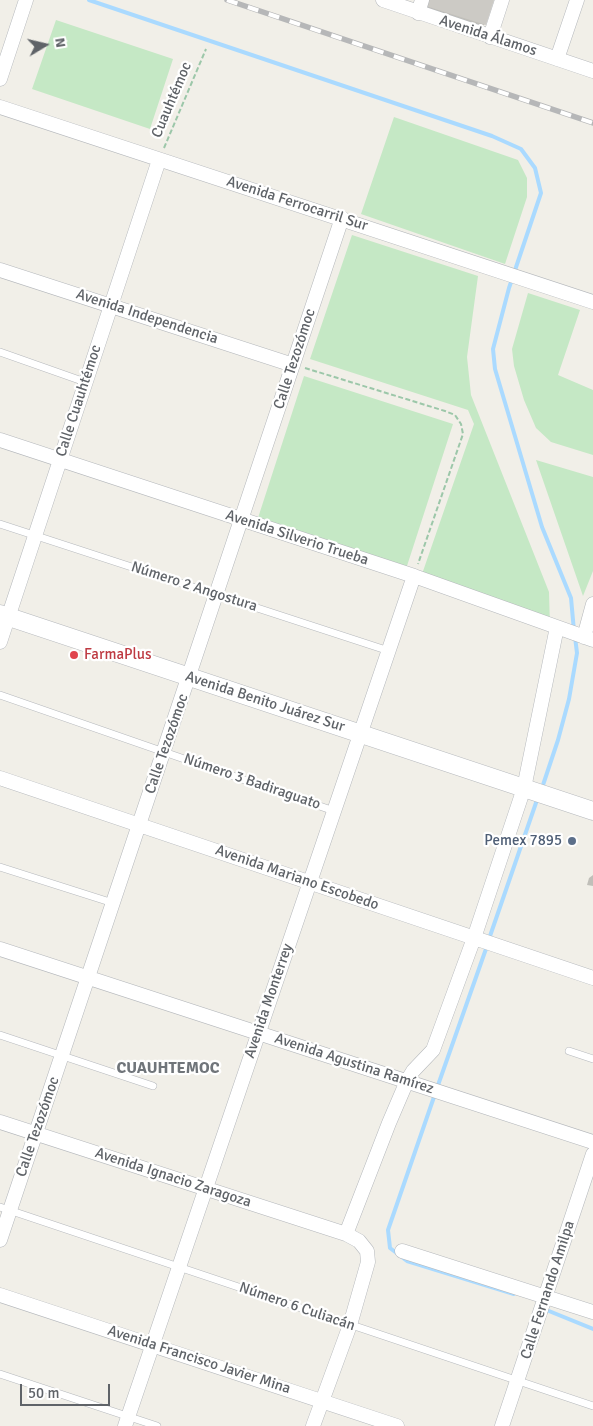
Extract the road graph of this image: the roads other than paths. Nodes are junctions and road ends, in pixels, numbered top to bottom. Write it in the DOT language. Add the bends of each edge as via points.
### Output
graph roads {
  1 [pos="26,0"];
  2 [pos="383,0"];
  3 [pos="502,0"];
  4 [pos="576,0"];
  5 [pos="397,3"];
  6 [pos="420,6"];
  7 [pos="490,37"];
  8 [pos="557,59"];
  9 [pos="593,71"];
  10 [pos="0,79"];
  11 [pos="0,107"];
  12 [pos="159,160"];
  13 [pos="342,218"];
  14 [pos="0,270"];
  15 [pos="593,302"];
  16 [pos="111,306"];
  17 [pos="0,352"];
  18 [pos="293,365"];
  19 [pos="86,382"];
  20 [pos="0,440"];
  21 [pos="60,460"];
  22 [pos="242,520"];
  23 [pos="0,524"];
  24 [pos="35,535"];
  25 [pos="414,576"];
  26 [pos="216,594"];
  27 [pos="593,604"];
  28 [pos="4,615"];
  29 [pos="557,627"];
  30 [pos="589,638"];
  31 [pos="0,642"];
  32 [pos="389,651"];
  33 [pos="189,677"];
  34 [pos="0,695"];
  35 [pos="360,734"];
  36 [pos="164,752"];
  37 [pos="0,778"];
  38 [pos="527,789"];
  39 [pos="334,811"];
  40 [pos="593,811"];
  41 [pos="139,825"];
  42 [pos="0,867"];
  43 [pos="310,882"];
  44 [pos="113,903"];
  45 [pos="474,938"];
  46 [pos="0,950"];
  47 [pos="88,978"];
  48 [pos="593,978"];
  49 [pos="258,1033"];
  50 [pos="0,1035"];
  51 [pos="568,1051"];
  52 [pos="62,1055"];
  53 [pos="593,1059"];
  54 [pos="412,1082"];
  55 [pos="152,1086"];
  56 [pos="0,1122"];
  57 [pos="36,1134"];
  58 [pos="593,1142"];
  59 [pos="593,1154"];
  60 [pos="206,1188"];
  61 [pos="5,1209"];
  62 [pos="346,1234"];
  63 [pos="0,1240"];
  64 [pos="402,1251"];
  65 [pos="179,1267"];
  66 [pos="0,1295"];
  67 [pos="546,1296"];
  68 [pos="593,1312"];
  69 [pos="350,1324"];
  70 [pos="152,1345"];
  71 [pos="0,1374"];
  72 [pos="517,1380"];
  73 [pos="322,1401"];
  74 [pos="593,1406"];
  75 [pos="127,1421"];
  76 [pos="157,1426"];
  77 [pos="314,1426"];
  78 [pos="397,1426"];
  79 [pos="502,1426"];
  1 -- 10 [label="street"];
  2 -- 5 [label="street, Avenida Álamos"];
  3 -- 7 [label="street"];
  4 -- 8 [label="street"];
  5 -- 6 [label="street, Avenida Álamos"];
  6 -- 7 [label="street, Avenida Álamos"];
  7 -- 8 [label="street, Avenida Álamos"];
  8 -- 9 [label="street, Avenida Álamos"];
  11 -- 12 [label="street, Avenida Ferrocarril Sur"];
  12 -- 13 [label="street, Avenida Ferrocarril Sur"];
  12 -- 16 [label="street, Calle Cuauhtémoc"];
  13 -- 15 [label="street, Avenida Ferrocarril Sur"];
  13 -- 18 [label="street, Calle Tezozómoc"];
  14 -- 16 [label="street, Avenida Independencia"];
  16 -- 18 [label="street, Avenida Independencia"];
  16 -- 19 [label="street, Calle Cuauhtémoc"];
  17 -- 19 [label="lane"];
  18 -- 22 [label="street, Calle Tezozómoc"];
  19 -- 21 [label="street, Calle Cuauhtémoc"];
  20 -- 21 [label="street, Avenida Silverio Trueba"];
  21 -- 22 [label="street, Avenida Silverio Trueba"];
  21 -- 24 [label="street, Calle Cuauhtémoc"];
  22 -- 25 [label="street, Avenida Silverio Trueba"];
  22 -- 26 [label="street, Calle Tezozómoc"];
  23 -- 24 [label="lane, Número 2 Angostura"];
  24 -- 26 [label="lane, Número 2 Angostura"];
  24 -- 28 [label="street, Calle Cuauhtémoc"];
  25 -- 29 [label="street, Avenida Silverio Trueba"];
  25 -- 32 [label="street, Avenida Monterrey"];
  26 -- 32 [label="lane, Número 2 Angostura"];
  26 -- 33 [label="street, Calle Tezozómoc"];
  27 -- 30 [label="street"];
  28 -- 31 [label="street, Calle Cuauhtémoc"];
  28 -- 33 [label="street, Avenida Benito Juárez Sur"];
  29 -- 30 [label="street, Avenida Silverio Trueba"];
  29 -- 38 [label="street"];
  32 -- 35 [label="street, Avenida Monterrey"];
  33 -- 35 [label="street, Avenida Benito Juárez Sur"];
  33 -- 36 [label="street, Calle Tezozómoc"];
  34 -- 36 [label="lane, Número 3 Badiraguato"];
  35 -- 38 [label="street, Avenida Benito Juárez Sur"];
  35 -- 39 [label="street, Avenida Monterrey"];
  36 -- 39 [label="lane, Número 3 Badiraguato"];
  36 -- 41 [label="street, Calle Tezozómoc"];
  37 -- 41 [label="street, Avenida Mariano Escobedo"];
  38 -- 40 [label="street, Avenida Benito Juárez Sur"];
  38 -- 45 [label="street"];
  39 -- 43 [label="street, Avenida Monterrey"];
  41 -- 43 [label="street, Avenida Mariano Escobedo"];
  41 -- 44 [label="street, Calle Tezozómoc"];
  42 -- 44 [label="lane"];
  43 -- 45 [label="street, Avenida Mariano Escobedo"];
  43 -- 49 [label="street, Avenida Monterrey"];
  44 -- 47 [label="street, Calle Tezozómoc"];
  45 -- 48 [label="street, Avenida Mariano Escobedo"];
  45 -- 54 [label="street" via="433,1050 413,1071"];
  46 -- 47 [label="street, Avenida Agustina Ramírez"];
  47 -- 49 [label="street, Avenida Agustina Ramírez"];
  47 -- 52 [label="street, Calle Tezozómoc"];
  49 -- 54 [label="street, Avenida Agustina Ramírez"];
  49 -- 60 [label="street, Avenida Monterrey"];
  50 -- 52 [label="lane"];
  51 -- 53 [label="lane"];
  52 -- 55 [label="lane"];
  52 -- 57 [label="street, Calle Tezozómoc"];
  54 -- 58 [label="street, Avenida Agustina Ramírez"];
  54 -- 62 [label="street" via="389,1122"];
  56 -- 57 [label="street, Avenida Ignacio Zaragoza"];
  57 -- 60 [label="street, Avenida Ignacio Zaragoza"];
  57 -- 61 [label="street, Calle Tezozómoc"];
  59 -- 67 [label="street, Calle Fernando Amilpa"];
  60 -- 62 [label="street, Avenida Ignacio Zaragoza"];
  60 -- 65 [label="street, Avenida Monterrey"];
  61 -- 63 [label="street, Calle Tezozómoc"];
  61 -- 65 [label="lane, Número 6 Culiacán"];
  62 -- 69 [label="street, Avenida Ignacio Zaragoza" via="359,1241 367,1251 368,1262"];
  64 -- 67 [label="street"];
  65 -- 69 [label="lane, Número 6 Culiacán"];
  65 -- 70 [label="street, Avenida Monterrey"];
  66 -- 70 [label="street, Avenida Francisco Javier Mina"];
  67 -- 68 [label="street"];
  67 -- 72 [label="street, Calle Fernando Amilpa"];
  69 -- 72 [label="lane, Número 6 Culiacán"];
  69 -- 73 [label="street, Avenida Ignacio Zaragoza"];
  70 -- 73 [label="street, Avenida Francisco Javier Mina"];
  70 -- 75 [label="street, Avenida Monterrey"];
  71 -- 75 [label="lane"];
  72 -- 74 [label="lane, Número 6 Culiacán"];
  72 -- 79 [label="street, Calle Fernando Amilpa"];
  73 -- 77 [label="street, Avenida Ignacio Zaragoza"];
  73 -- 78 [label="street, Avenida Francisco Javier Mina"];
  75 -- 76 [label="lane"];
}
